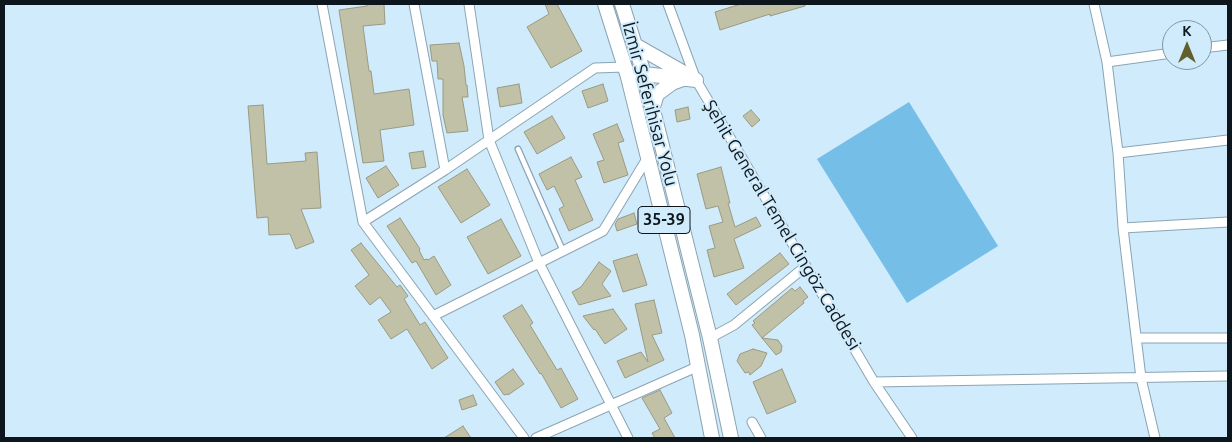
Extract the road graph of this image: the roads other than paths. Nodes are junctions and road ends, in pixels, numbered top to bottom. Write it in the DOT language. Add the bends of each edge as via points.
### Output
graph roads {
  1 [pos="322,4"];
  2 [pos="414,4"];
  3 [pos="469,4"];
  4 [pos="605,4"];
  5 [pos="622,4"];
  6 [pos="668,4"];
  7 [pos="1094,4"];
  8 [pos="635,45"];
  9 [pos="1228,45"];
  10 [pos="1212,47"];
  11 [pos="1162,54"];
  12 [pos="1107,62"];
  13 [pos="625,67"];
  14 [pos="644,74"];
  15 [pos="690,79"];
  16 [pos="652,107"];
  17 [pos="489,140"];
  18 [pos="1228,140"];
  19 [pos="518,149"];
  20 [pos="1118,154"];
  21 [pos="648,157"];
  22 [pos="445,170"];
  23 [pos="364,222"];
  24 [pos="1228,222"];
  25 [pos="1123,228"];
  26 [pos="563,251"];
  27 [pos="539,264"];
  28 [pos="806,266"];
  29 [pos="433,316"];
  30 [pos="710,338"];
  31 [pos="1137,338"];
  32 [pos="1228,338"];
  33 [pos="699,366"];
  34 [pos="1228,376"];
  35 [pos="1141,378"];
  36 [pos="874,382"];
  37 [pos="610,404"];
  38 [pos="752,422"];
  39 [pos="524,438"];
  40 [pos="536,438"];
  41 [pos="628,438"];
  42 [pos="712,438"];
  43 [pos="731,438"];
  44 [pos="761,438"];
  45 [pos="912,438"];
  46 [pos="1155,438"];
  1 -- 23 [label="street"];
  2 -- 22 [label="street"];
  3 -- 17 [label="street"];
  4 -- 13 [label="main road, İzmir Seferihisar Yolu / 35-39"];
  5 -- 8 [label="main road, İzmir Seferihisar Yolu / 35-39"];
  6 -- 15 [label="street, Şehit General Temel Cingöz Caddesi"];
  7 -- 12 [label="street"];
  8 -- 14 [label="main road, İzmir Seferihisar Yolu / 35-39"];
  8 -- 15 [label="main road"];
  9 -- 10 [label="street"];
  11 -- 12 [label="street"];
  12 -- 20 [label="street"];
  13 -- 14 [label="main road"];
  13 -- 17 [label="street" via="595,68"];
  13 -- 21 [label="main road, İzmir Seferihisar Yolu / 35-39"];
  14 -- 15 [label="main road"];
  14 -- 16 [label="main road, İzmir Seferihisar Yolu / 35-39"];
  15 -- 16 [label="main road" via="672,83 657,94"];
  15 -- 28 [label="street, Şehit General Temel Cingöz Caddesi"];
  16 -- 30 [label="main road, İzmir Seferihisar Yolu / 35-39"];
  17 -- 22 [label="street"];
  17 -- 27 [label="street"];
  18 -- 20 [label="street"];
  19 -- 26 [label="lane"];
  20 -- 25 [label="street"];
  21 -- 26 [label="street" via="603,231"];
  21 -- 33 [label="main road, İzmir Seferihisar Yolu / 35-39"];
  22 -- 23 [label="street"];
  23 -- 29 [label="street"];
  24 -- 25 [label="street"];
  25 -- 31 [label="street"];
  26 -- 27 [label="street"];
  27 -- 29 [label="street"];
  27 -- 37 [label="street"];
  28 -- 30 [label="street" via="734,325"];
  28 -- 36 [label="street, Şehit General Temel Cingöz Caddesi"];
  29 -- 39 [label="street"];
  30 -- 43 [label="main road, İzmir Seferihisar Yolu / 35-39"];
  31 -- 32 [label="street"];
  31 -- 35 [label="street"];
  33 -- 37 [label="street"];
  33 -- 42 [label="main road, İzmir Seferihisar Yolu / 35-39"];
  34 -- 35 [label="street"];
  35 -- 36 [label="street"];
  35 -- 46 [label="street"];
  36 -- 45 [label="street, Şehit General Temel Cingöz Caddesi"];
  37 -- 40 [label="street"];
  37 -- 41 [label="street"];
  38 -- 44 [label="street"];
}
